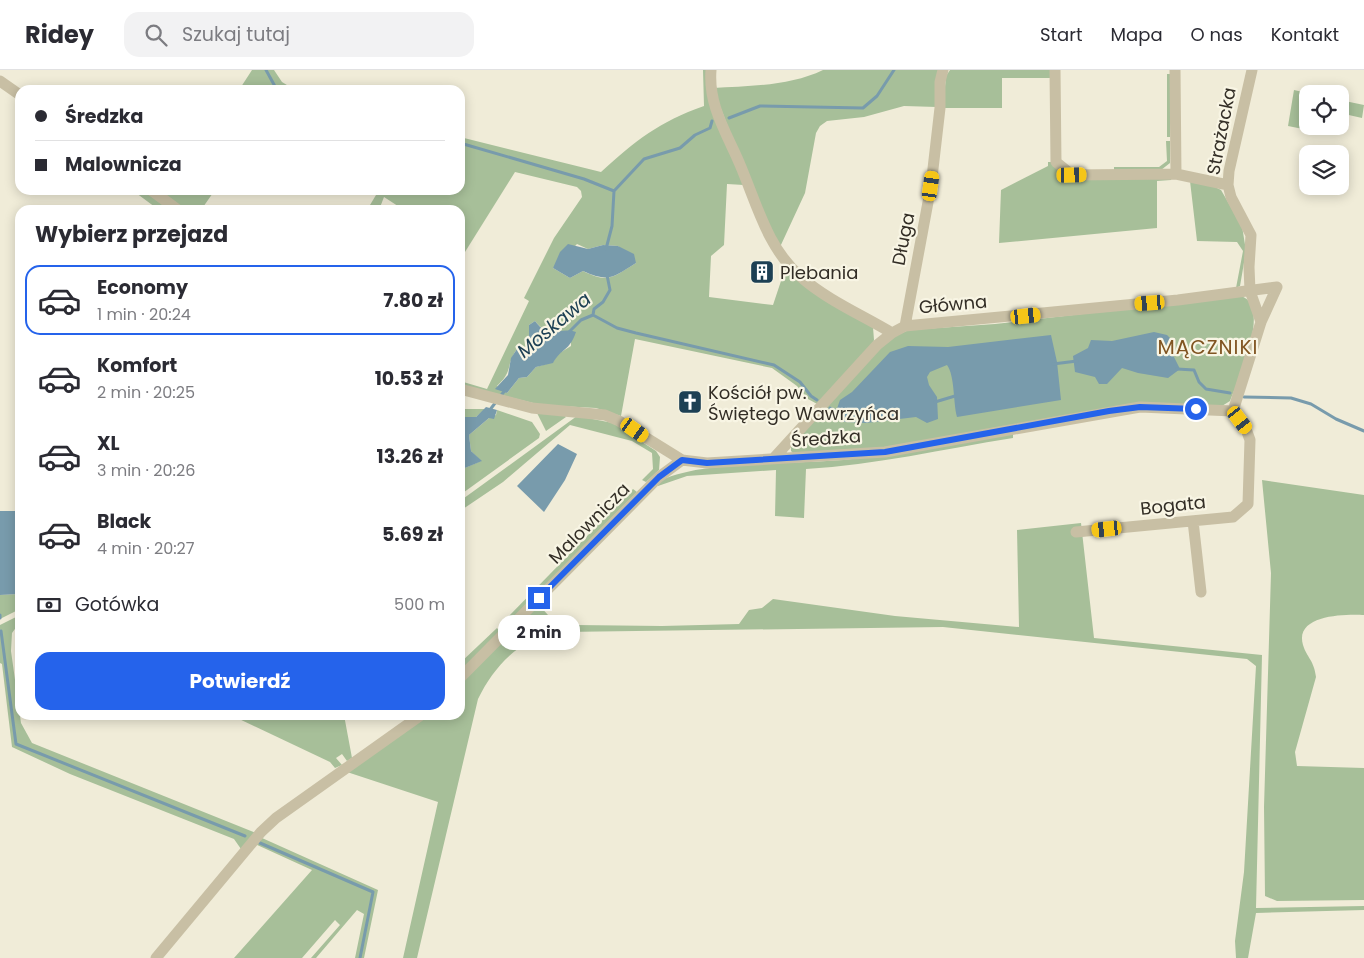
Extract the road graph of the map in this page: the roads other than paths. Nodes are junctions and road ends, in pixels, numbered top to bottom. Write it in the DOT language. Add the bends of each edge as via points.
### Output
graph roads {
  1 [pos="711,70"];
  2 [pos="944,70"];
  3 [pos="1055,70"];
  4 [pos="1175,70"];
  5 [pos="1252,70"];
  6 [pos="0,81"];
  7 [pos="15,92"];
  8 [pos="1176,174"];
  9 [pos="1228,185"];
  10 [pos="158,195"];
  11 [pos="171,205"];
  12 [pos="1250,292"];
  13 [pos="1261,322"];
  14 [pos="905,326"];
  15 [pos="892,333"];
  16 [pos="465,390"];
  17 [pos="1233,411"];
  18 [pos="773,459"];
  19 [pos="682,460"];
  20 [pos="1193,520"];
  21 [pos="1076,532"];
  22 [pos="1200,592"];
  23 [pos="465,673"];
  24 [pos="414,720"];
  25 [pos="156,958"];
  1 -- 15 [label="street" via="713,105 757,211 788,265 821,292"];
  2 -- 14 [label="street, Długa" via="940,82 931,186"];
  3 -- 8 [label="street" via="1056,162 1072,175"];
  4 -- 8 [label="street"];
  5 -- 9 [label="street, Strażacka"];
  6 -- 7 [label="street"];
  8 -- 9 [label="street"];
  9 -- 12 [label="street, Strażacka" via="1251,234"];
  10 -- 11 [label="street"];
  12 -- 13 [label="street, Strażacka"];
  12 -- 13 [label="street, Główna" via="1277,287"];
  12 -- 14 [label="street, Główna"];
  13 -- 17 [label="street"];
  14 -- 15 [label="street, Główna"];
  15 -- 18 [label="street, Główna" via="877,345"];
  16 -- 19 [label="street, Średzka" via="547,410 605,415"];
  17 -- 18 [label="street, Średzka" via="1140,407 885,452"];
  17 -- 20 [label="street, Bogata" via="1246,429 1251,452 1248,504 1233,517"];
  18 -- 19 [label="street, Średzka" via="707,463"];
  19 -- 23 [label="street, Malownicza" via="659,477"];
  20 -- 21 [label="street, Bogata"];
  20 -- 22 [label="street"];
  24 -- 25 [label="street" via="294,804 261,832"];
}
